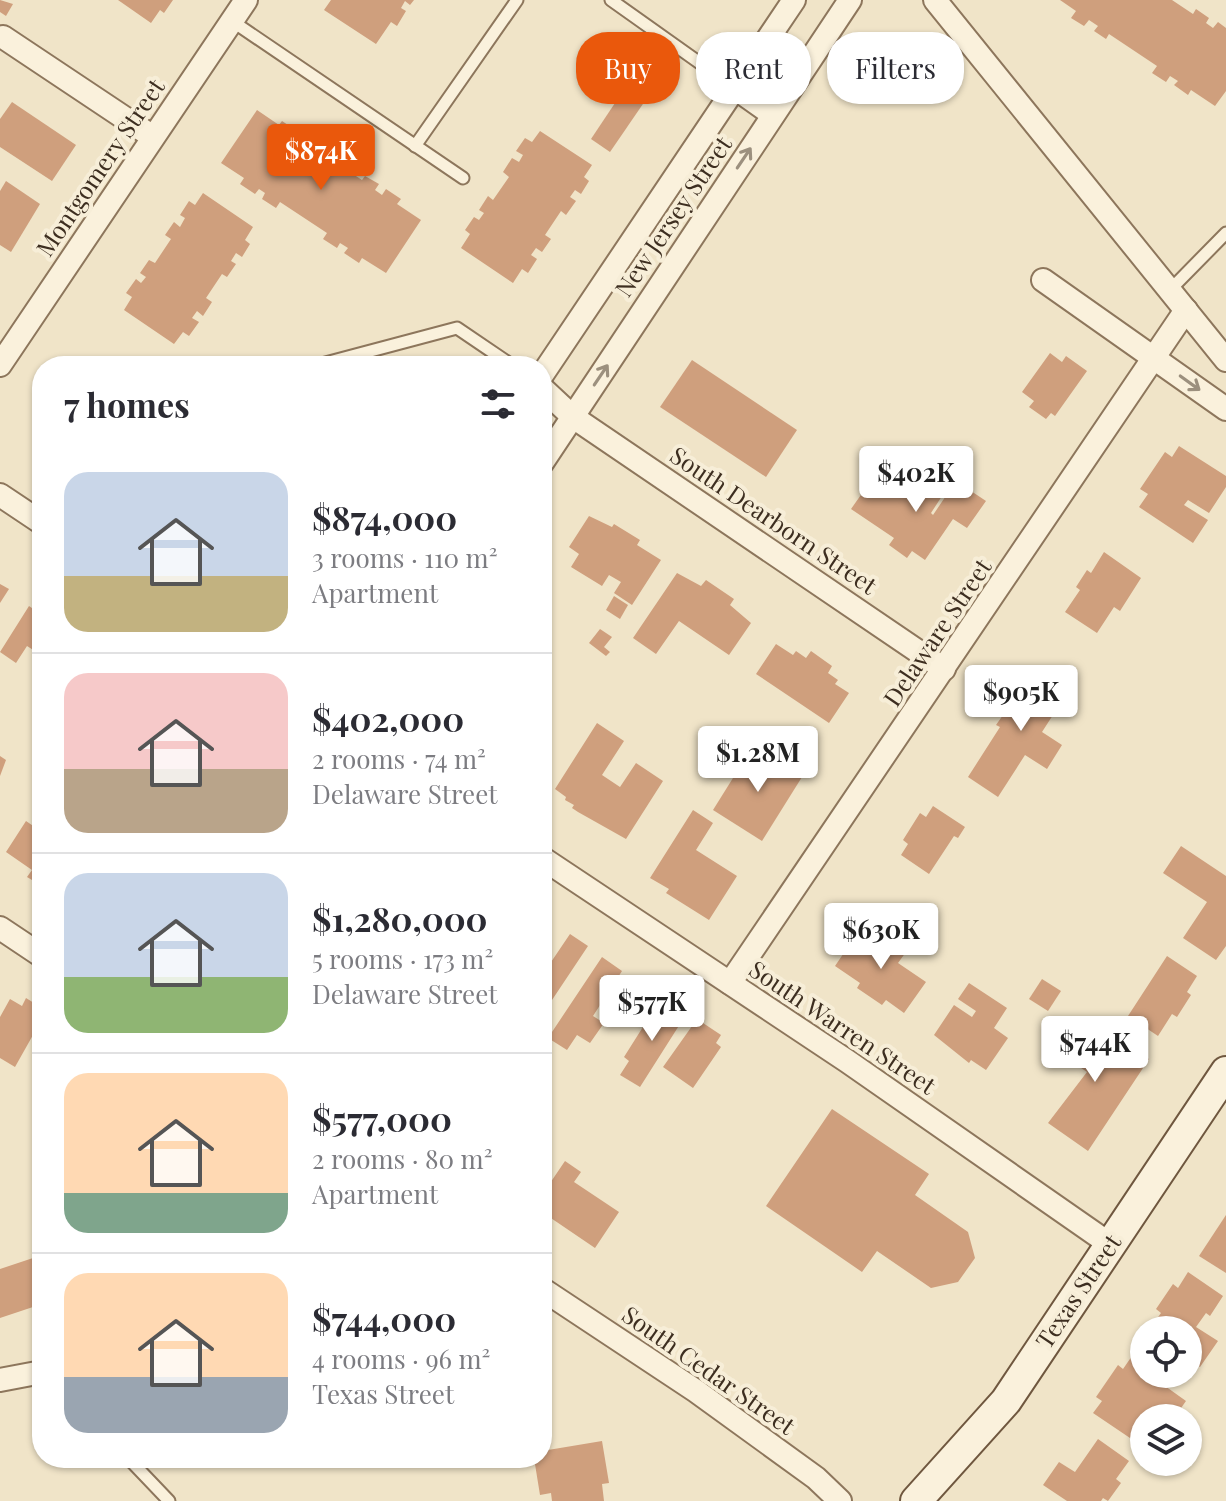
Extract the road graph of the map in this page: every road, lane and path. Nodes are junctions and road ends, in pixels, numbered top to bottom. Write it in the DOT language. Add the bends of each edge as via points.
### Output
graph roads {
  1 [pos="246,0"];
  2 [pos="517,0"];
  3 [pos="611,0"];
  4 [pos="794,0"];
  5 [pos="850,0"];
  6 [pos="935,0"];
  7 [pos="232,21"];
  8 [pos="773,32"];
  9 [pos="3,37"];
  10 [pos="696,60"];
  11 [pos="724,104"];
  12 [pos="758,104"];
  13 [pos="773,115"];
  14 [pos="153,137"];
  15 [pos="415,146"];
  16 [pos="463,178"];
  17 [pos="1226,233"];
  18 [pos="1043,280"];
  19 [pos="1170,290"];
  20 [pos="1186,310"];
  21 [pos="352,356"];
  22 [pos="498,356"];
  23 [pos="1153,356"];
  24 [pos="552,360"];
  25 [pos="1226,360"];
  26 [pos="0,365"];
  27 [pos="552,397"];
  28 [pos="1226,409"];
  29 [pos="573,417"];
  30 [pos="552,448"];
  31 [pos="0,495"];
  32 [pos="32,516"];
  33 [pos="944,669"];
  34 [pos="552,865"];
  35 [pos="0,928"];
  36 [pos="32,949"];
  37 [pos="730,983"];
  38 [pos="1226,1072"];
  39 [pos="1111,1245"];
  40 [pos="552,1296"];
  41 [pos="32,1374"];
  42 [pos="0,1380"];
  43 [pos="138,1468"];
  44 [pos="169,1501"];
  45 [pos="840,1501"];
  46 [pos="916,1501"];
  1 -- 7 [label="street, Montgomery Street"];
  2 -- 15 [label="lane"];
  3 -- 10 [label="lane"];
  4 -- 8 [label="street, New Jersey Street"];
  5 -- 13 [label="street, New Jersey Street"];
  6 -- 19 [label="street"];
  7 -- 14 [label="street, Montgomery Street"];
  7 -- 15 [label="lane"];
  9 -- 14 [label="street"];
  11 -- 24 [label="street, New Jersey Street"];
  12 -- 13 [label="street"];
  29 -- 13 [label="street, New Jersey Street, one-way"];
  14 -- 26 [label="street, Montgomery Street"];
  15 -- 16 [label="lane"];
  17 -- 19 [label="lane"];
  18 -- 23 [label="street"];
  19 -- 20 [label="street"];
  20 -- 23 [label="street, Delaware Street"];
  20 -- 25 [label="street"];
  21 -- 22 [label="lane" via="457,328"];
  23 -- 28 [label="street, one-way"];
  23 -- 33 [label="street, Delaware Street"];
  27 -- 29 [label="street, South Dearborn Street"];
  29 -- 30 [label="street, New Jersey Street"];
  29 -- 33 [label="street, South Dearborn Street"];
  31 -- 32 [label="street"];
  33 -- 37 [label="street, Delaware Street"];
  34 -- 37 [label="street, South Warren Street"];
  35 -- 36 [label="street"];
  37 -- 39 [label="street, South Warren Street"];
  38 -- 39 [label="street, Texas Street"];
  39 -- 46 [label="street, Texas Street" via="1006,1401"];
  40 -- 45 [label="street, South Cedar Street" via="696,1391"];
  41 -- 42 [label="street"];
  43 -- 44 [label="lane"];
}
